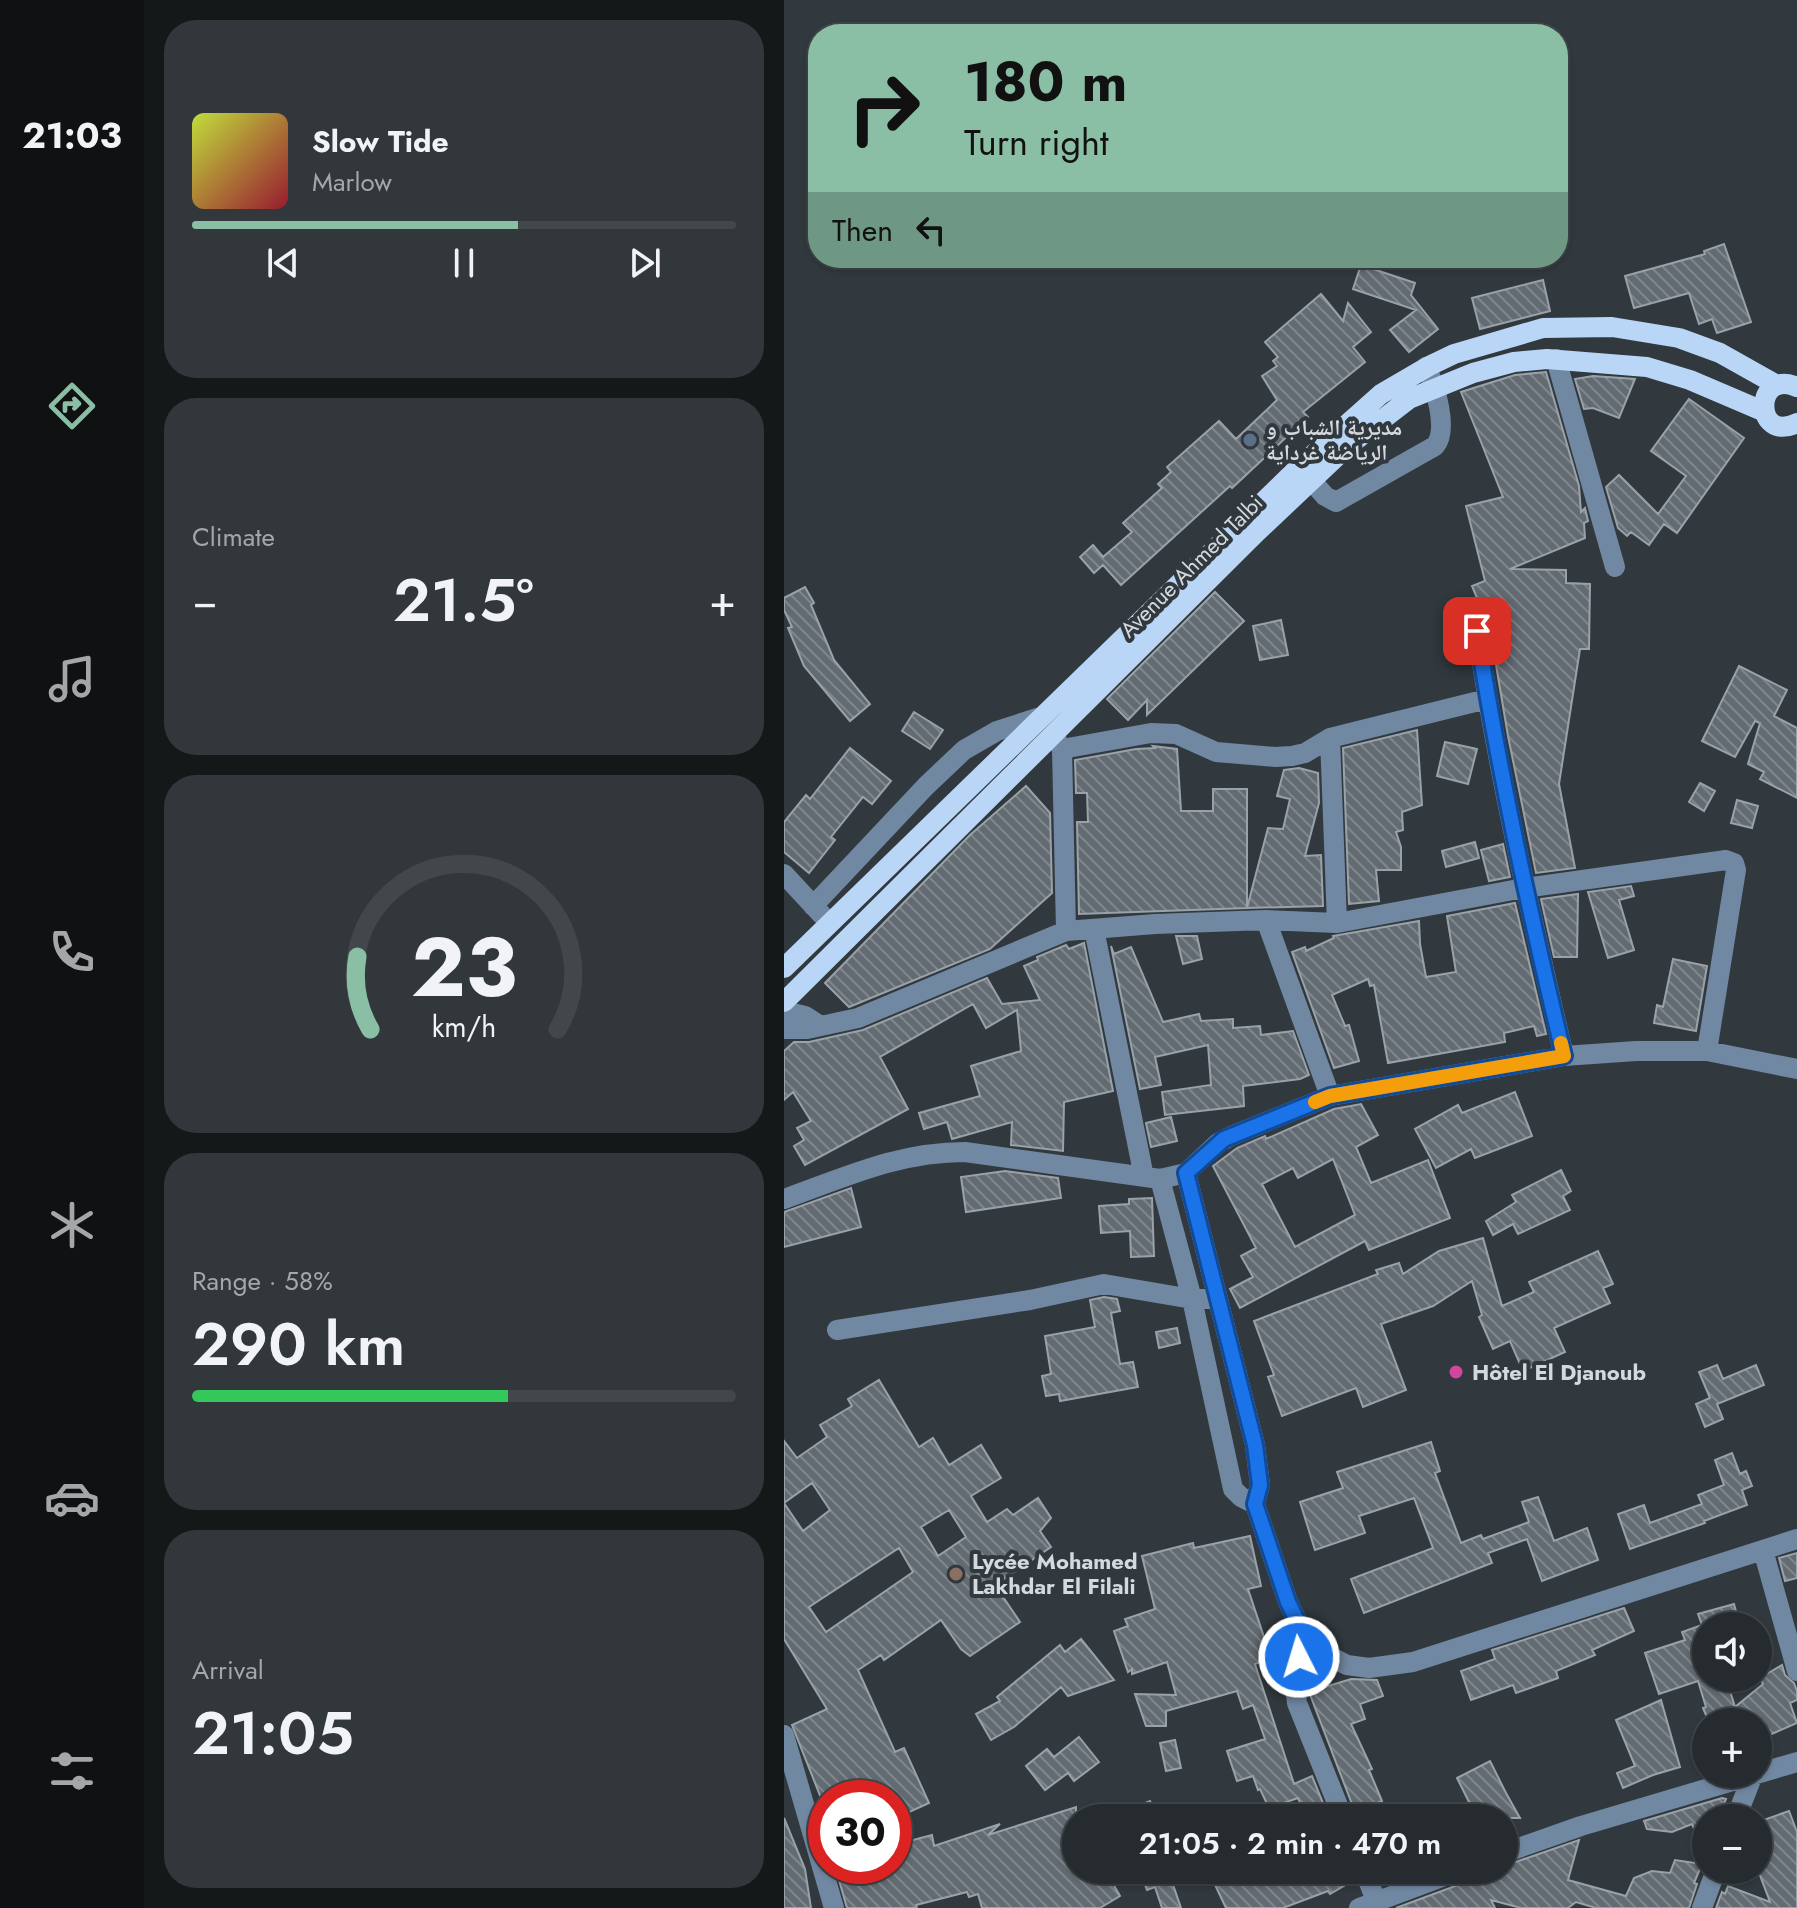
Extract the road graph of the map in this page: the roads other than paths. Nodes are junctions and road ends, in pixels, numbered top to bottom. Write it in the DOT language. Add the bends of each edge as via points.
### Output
graph roads {
  1 [pos="1556,359"];
  2 [pos="1431,377"];
  3 [pos="1787,386"];
  4 [pos="1765,412"];
  5 [pos="1794,430"];
  6 [pos="1305,474"];
  7 [pos="1615,567"];
  8 [pos="1477,631"];
  9 [pos="1487,699"];
  10 [pos="1037,718"];
  11 [pos="1330,738"];
  12 [pos="1058,743"];
  13 [pos="784,874"];
  14 [pos="1524,888"];
  15 [pos="813,906"];
  16 [pos="1266,920"];
  17 [pos="1337,923"];
  18 [pos="830,924"];
  19 [pos="1094,929"];
  20 [pos="1066,931"];
  21 [pos="784,968"];
  22 [pos="784,1002"];
  23 [pos="784,1011"];
  24 [pos="819,1025"];
  25 [pos="784,1029"];
  26 [pos="1707,1051"];
  27 [pos="1564,1056"];
  28 [pos="1797,1069"];
  29 [pos="1330,1096"];
  30 [pos="1186,1173"];
  31 [pos="1152,1178"];
  32 [pos="784,1199"];
  33 [pos="1192,1299"];
  34 [pos="1216,1299"];
  35 [pos="837,1330"];
  36 [pos="1255,1504"];
  37 [pos="1797,1539"];
  38 [pos="1763,1550"];
  39 [pos="1304,1635"];
  40 [pos="1797,1671"];
  41 [pos="784,1735"];
  42 [pos="787,1758"];
  43 [pos="1797,1762"];
  44 [pos="1772,1770"];
  45 [pos="1714,1788"];
  46 [pos="1337,1804"];
  47 [pos="1518,1848"];
  48 [pos="1366,1884"];
  49 [pos="1424,1884"];
  50 [pos="1711,1884"];
  51 [pos="1368,1905"];
  52 [pos="834,1908"];
  53 [pos="1702,1908"];
  1 -- 2 [label="main road, Avenue Ahmed Talbi"];
  1 -- 4 [label="main road, Avenue Ahmed Talbi" via="1647,367"];
  1 -- 7 [label="street"];
  2 -- 3 [label="main road" via="1454,354 1543,328 1612,327 1679,338"];
  2 -- 6 [label="main road, Avenue Ahmed Talbi" via="1409,399"];
  2 -- 6 [label="street" via="1442,435 1435,446 1336,502"];
  3 -- 4 [label="main road" via="1766,396"];
  4 -- 5 [label="main road, Avenue Ahmed Talbi" via="1773,423"];
  6 -- 10 [label="main road"];
  6 -- 12 [label="main road, Avenue Ahmed Talbi"];
  8 -- 9 [label="street"];
  9 -- 11 [label="street"];
  9 -- 14 [label="street"];
  10 -- 15 [label="street" via="997,731 964,750"];
  10 -- 18 [label="main road"];
  11 -- 12 [label="street" via="1305,753 1275,757 1216,752 1165,732"];
  11 -- 17 [label="street"];
  12 -- 20 [label="street"];
  12 -- 22 [label="main road, Avenue Ahmed Talbi"];
  13 -- 15 [label="street"];
  14 -- 17 [label="street"];
  14 -- 26 [label="street" via="1734,863"];
  14 -- 27 [label="street"];
  15 -- 18 [label="street"];
  16 -- 17 [label="street"];
  16 -- 19 [label="street"];
  16 -- 29 [label="street"];
  18 -- 21 [label="main road"];
  19 -- 20 [label="street"];
  19 -- 31 [label="street"];
  20 -- 24 [label="street" via="858,1018"];
  23 -- 24 [label="street"];
  24 -- 25 [label="street"];
  26 -- 27 [label="street"];
  26 -- 28 [label="street"];
  27 -- 29 [label="street"];
  29 -- 30 [label="street" via="1224,1139"];
  30 -- 31 [label="street"];
  30 -- 34 [label="street"];
  31 -- 32 [label="street" via="934,1152 881,1164"];
  31 -- 33 [label="street"];
  33 -- 34 [label="street"];
  33 -- 35 [label="street" via="1104,1284"];
  33 -- 36 [label="street" via="1233,1489"];
  34 -- 36 [label="street" via="1255,1445 1260,1485"];
  36 -- 39 [label="street"];
  37 -- 38 [label="street"];
  38 -- 39 [label="street" via="1413,1662 1347,1665 1317,1650"];
  38 -- 40 [label="street"];
  39 -- 46 [label="street" via="1294,1678 1297,1703"];
  41 -- 42 [label="street"];
  42 -- 52 [label="street"];
  43 -- 44 [label="street"];
  45 -- 47 [label="street"];
  48 -- 51 [label="street"];
  49 -- 51 [label="street"];
  50 -- 53 [label="street"];
}
